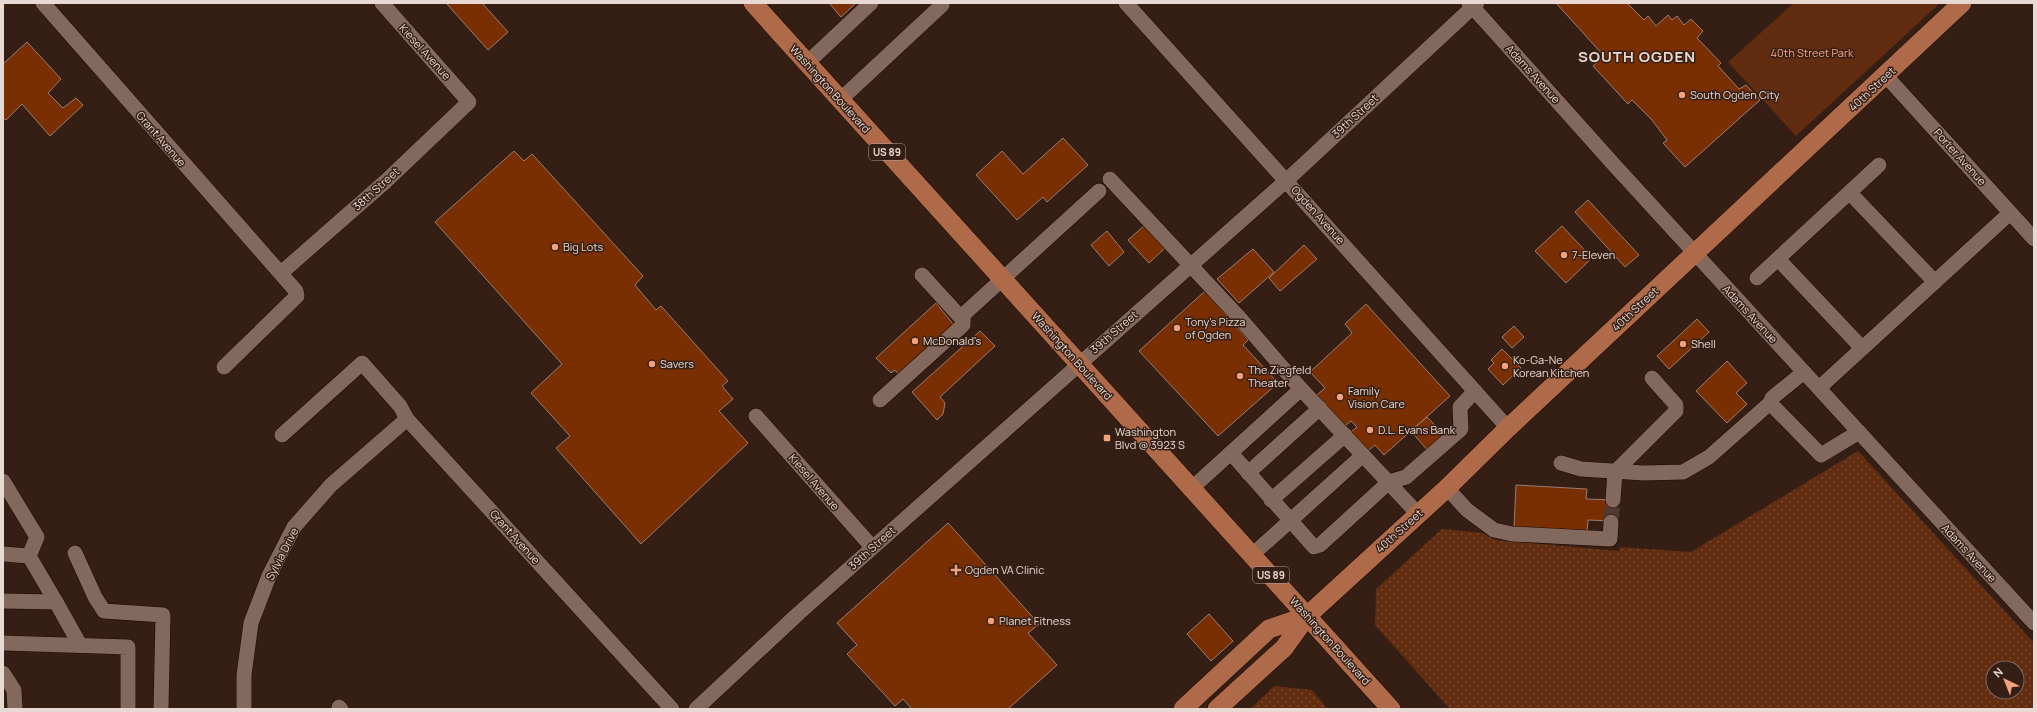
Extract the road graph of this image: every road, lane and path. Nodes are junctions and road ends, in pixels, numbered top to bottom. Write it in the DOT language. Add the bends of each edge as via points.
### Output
graph roads {
  1 [pos="43,3"];
  2 [pos="382,3"];
  3 [pos="753,3"];
  4 [pos="872,3"];
  5 [pos="1126,3"];
  6 [pos="1962,3"];
  7 [pos="1473,4"];
  8 [pos="942,5"];
  9 [pos="807,63"];
  10 [pos="1886,76"];
  11 [pos="840,100"];
  12 [pos="469,102"];
  13 [pos="1879,165"];
  14 [pos="1110,179"];
  15 [pos="1287,180"];
  16 [pos="1099,191"];
  17 [pos="1850,193"];
  18 [pos="2010,213"];
  19 [pos="2034,239"];
  20 [pos="1695,254"];
  21 [pos="1778,259"];
  22 [pos="1190,265"];
  23 [pos="281,273"];
  24 [pos="922,275"];
  25 [pos="1002,278"];
  26 [pos="1757,278"];
  27 [pos="1935,282"];
  28 [pos="963,320"];
  29 [pos="1862,348"];
  30 [pos="1078,363"];
  31 [pos="224,367"];
  32 [pos="1804,372"];
  33 [pos="1652,378"];
  34 [pos="1819,388"];
  35 [pos="1301,389"];
  36 [pos="1475,391"];
  37 [pos="880,400"];
  38 [pos="1770,403"];
  39 [pos="1320,408"];
  40 [pos="756,416"];
  41 [pos="407,419"];
  42 [pos="1508,428"];
  43 [pos="1859,432"];
  44 [pos="282,435"];
  45 [pos="1345,436"];
  46 [pos="1231,453"];
  47 [pos="1364,455"];
  48 [pos="1561,463"];
  49 [pos="1615,472"];
  50 [pos="1248,473"];
  51 [pos="3,481"];
  52 [pos="1389,482"];
  53 [pos="1192,488"];
  54 [pos="1447,488"];
  55 [pos="1272,500"];
  56 [pos="1613,500"];
  57 [pos="1418,514"];
  58 [pos="1290,521"];
  59 [pos="1611,522"];
  60 [pos="872,547"];
  61 [pos="75,553"];
  62 [pos="3,554"];
  63 [pos="1252,555"];
  64 [pos="29,556"];
  65 [pos="3,601"];
  66 [pos="56,602"];
  67 [pos="1307,616"];
  68 [pos="2034,623"];
  69 [pos="3,643"];
  70 [pos="80,645"];
  71 [pos="3,673"];
  72 [pos="15,709"];
  73 [pos="128,709"];
  74 [pos="161,709"];
  75 [pos="244,709"];
  76 [pos="672,709"];
  77 [pos="696,709"];
  78 [pos="1183,709"];
  79 [pos="1217,709"];
  80 [pos="1392,709"];
  1 -- 23 [label="street, Grant Avenue"];
  2 -- 12 [label="street, Kiesel Avenue"];
  3 -- 9 [label="main road, Washington Boulevard / US 89"];
  4 -- 9 [label="street"];
  5 -- 15 [label="street, Ogden Avenue"];
  6 -- 10 [label="main road, 40th Street"];
  7 -- 15 [label="street, 39th Street"];
  7 -- 20 [label="street, Adams Avenue"];
  8 -- 11 [label="street"];
  9 -- 11 [label="main road, Washington Boulevard / US 89"];
  10 -- 18 [label="street, Porter Avenue"];
  10 -- 20 [label="main road, 40th Street"];
  11 -- 25 [label="main road, Washington Boulevard / US 89"];
  12 -- 23 [label="street, 38th Street" via="386,181"];
  13 -- 17 [label="street"];
  14 -- 22 [label="street"];
  15 -- 22 [label="street, 39th Street"];
  15 -- 36 [label="street, Ogden Avenue"];
  16 -- 25 [label="street"];
  17 -- 21 [label="street"];
  17 -- 27 [label="street"];
  18 -- 19 [label="street, Porter Avenue"];
  18 -- 27 [label="street"];
  20 -- 32 [label="street, Adams Avenue"];
  20 -- 42 [label="main road, 40th Street"];
  21 -- 26 [label="street"];
  21 -- 29 [label="street"];
  22 -- 30 [label="street, 39th Street"];
  22 -- 35 [label="street" via="1237,314"];
  23 -- 31 [label="street, Grant Avenue" via="296,291 297,296"];
  24 -- 28 [label="street"];
  25 -- 28 [label="street" via="962,315"];
  25 -- 30 [label="main road, Washington Boulevard / US 89"];
  27 -- 29 [label="street"];
  28 -- 37 [label="street" via="963,325"];
  29 -- 34 [label="street"];
  30 -- 53 [label="main road, Washington Boulevard / US 89"];
  30 -- 60 [label="street, 39th Street"];
  32 -- 34 [label="street, Adams Avenue"];
  32 -- 38 [label="street" via="1772,398"];
  33 -- 49 [label="street" via="1676,405 1676,411"];
  34 -- 43 [label="street, Adams Avenue"];
  35 -- 39 [label="street"];
  35 -- 46 [label="street"];
  36 -- 42 [label="street, Ogden Avenue"];
  36 -- 52 [label="street" via="1460,407 1461,429 1406,477"];
  38 -- 43 [label="street" via="1821,455"];
  38 -- 49 [label="street" via="1709,457 1683,472"];
  39 -- 45 [label="street"];
  39 -- 50 [label="street"];
  40 -- 60 [label="street, Kiesel Avenue"];
  41 -- 44 [label="street, Grant Avenue" via="400,406 362,363"];
  41 -- 75 [label="street, Sylvia Drive" via="330,485 294,527 269,576 251,623 244,675"];
  41 -- 76 [label="street, Grant Avenue"];
  42 -- 54 [label="main road, 40th Street"];
  43 -- 68 [label="street, Adams Avenue"];
  45 -- 47 [label="street"];
  45 -- 55 [label="street"];
  46 -- 50 [label="street"];
  46 -- 53 [label="street"];
  47 -- 52 [label="street"];
  47 -- 58 [label="street"];
  48 -- 49 [label="street" via="1581,469"];
  49 -- 56 [label="street"];
  50 -- 55 [label="street"];
  51 -- 64 [label="street" via="37,537"];
  52 -- 57 [label="street"];
  52 -- 58 [label="street" via="1320,545 1314,547"];
  53 -- 63 [label="main road, Washington Boulevard / US 89"];
  54 -- 57 [label="main road, 40th Street"];
  54 -- 59 [label="street" via="1467,510 1494,530 1512,534 1610,539"];
  55 -- 58 [label="street"];
  57 -- 67 [label="main road, 40th Street"];
  58 -- 63 [label="street"];
  60 -- 77 [label="street, 39th Street"];
  61 -- 74 [label="street" via="104,611 163,616"];
  62 -- 64 [label="street"];
  63 -- 67 [label="main road, Washington Boulevard / US 89"];
  64 -- 66 [label="street"];
  65 -- 66 [label="street"];
  66 -- 70 [label="street"];
  67 -- 78 [label="main road, 40th Street" via="1269,629"];
  67 -- 79 [label="main road, 40th Street" via="1284,648"];
  67 -- 80 [label="main road, Washington Boulevard / US 89"];
  69 -- 70 [label="street"];
  70 -- 73 [label="street" via="128,647"];
  71 -- 72 [label="street" via="14,690"];
}
